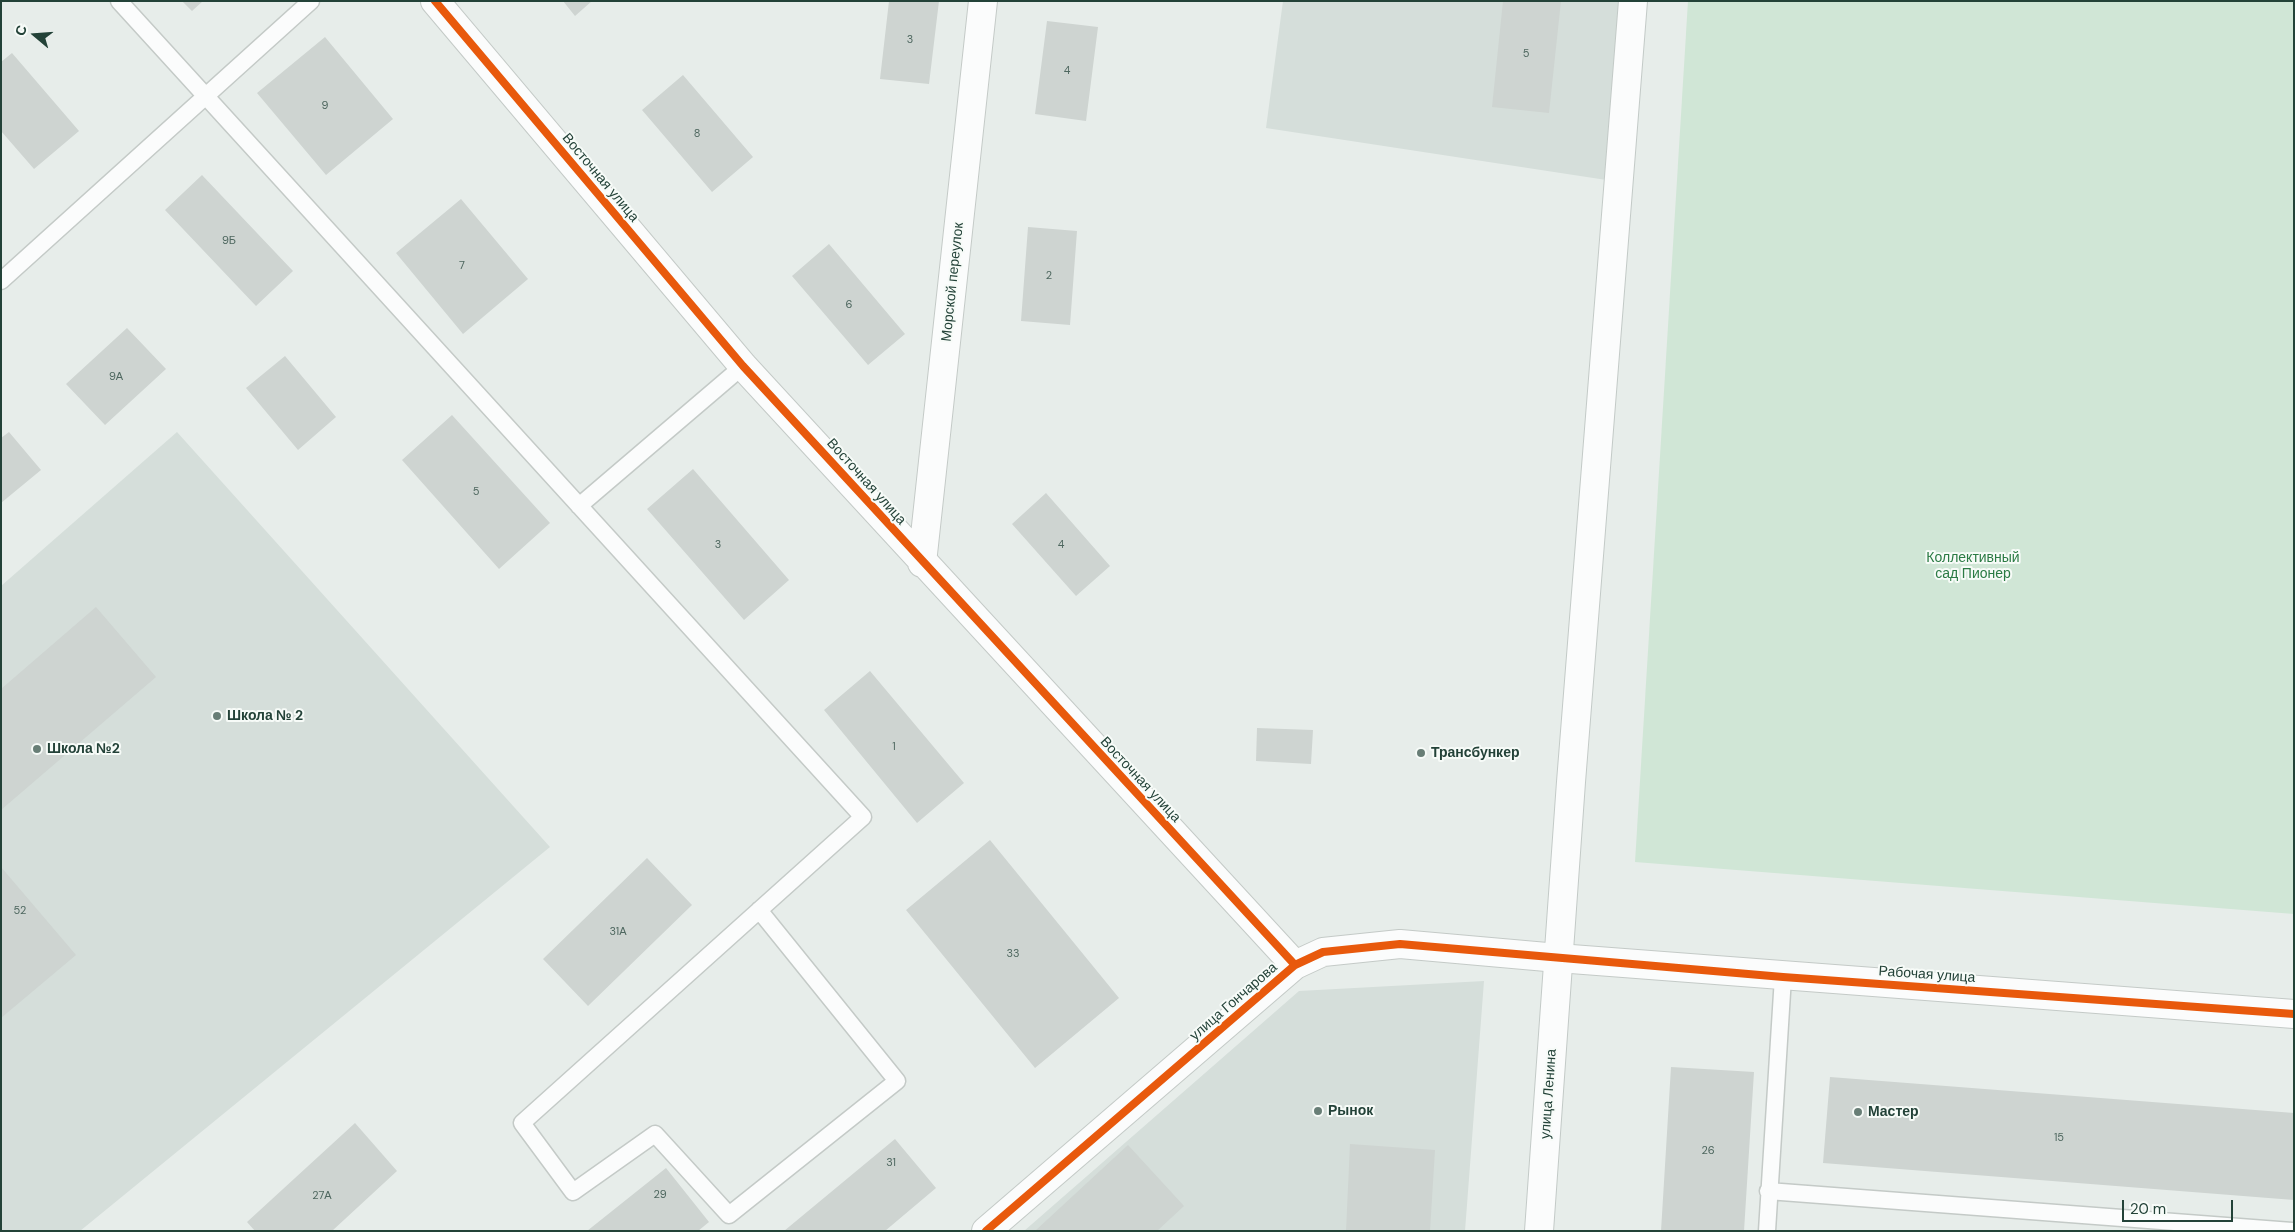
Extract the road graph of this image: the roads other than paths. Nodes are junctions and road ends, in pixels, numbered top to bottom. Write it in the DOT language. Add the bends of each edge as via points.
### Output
graph roads {
  1 [pos="119,1"];
  2 [pos="310,1"];
  3 [pos="435,1"];
  4 [pos="983,1"];
  5 [pos="1633,1"];
  6 [pos="206,97"];
  7 [pos="1,281"];
  8 [pos="743,366"];
  9 [pos="579,506"];
  10 [pos="922,563"];
  11 [pos="759,910"];
  12 [pos="1558,958"];
  13 [pos="1295,965"];
  14 [pos="1783,977"];
  15 [pos="2294,1014"];
  16 [pos="1768,1191"];
  17 [pos="986,1231"];
  18 [pos="1539,1231"];
  19 [pos="1767,1231"];
  20 [pos="2292,1231"];
  1 -- 6 [label="lane"];
  2 -- 6 [label="lane"];
  3 -- 8 [label="street, Восточная улица"];
  4 -- 10 [label="street, Морской переулок"];
  5 -- 12 [label="street, улица Ленина"];
  6 -- 7 [label="lane"];
  6 -- 9 [label="lane"];
  8 -- 9 [label="lane"];
  8 -- 10 [label="street, Восточная улица"];
  9 -- 11 [label="lane" via="863,817"];
  10 -- 13 [label="street, Восточная улица"];
  11 -- 11 [label="lane" via="897,1081 729,1215 654,1134 573,1192 522,1123"];
  12 -- 13 [label="street, улица Гончарова" via="1400,944 1322,952"];
  12 -- 14 [label="street, Рабочая улица"];
  12 -- 18 [label="street, улица Ленина"];
  13 -- 17 [label="street, улица Гончарова"];
  14 -- 15 [label="street, Рабочая улица"];
  14 -- 16 [label="lane"];
  16 -- 19 [label="lane"];
  16 -- 20 [label="lane"];
}
